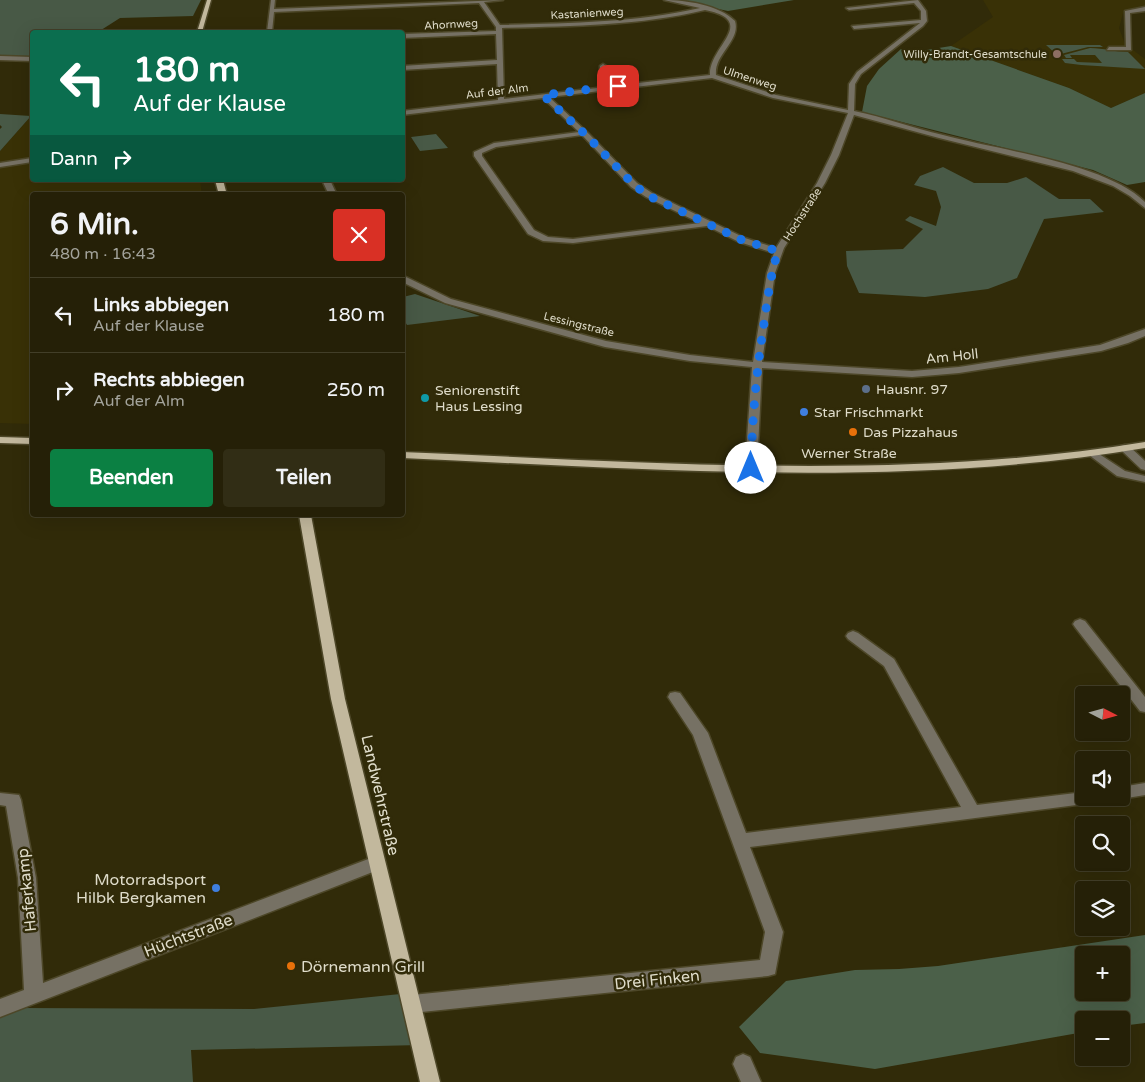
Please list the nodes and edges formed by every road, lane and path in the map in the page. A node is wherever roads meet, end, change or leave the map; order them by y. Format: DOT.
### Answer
graph roads {
  1 [pos="210,0"];
  2 [pos="274,0"];
  3 [pos="492,0"];
  4 [pos="501,0"];
  5 [pos="666,0"];
  6 [pos="915,1"];
  7 [pos="480,2"];
  8 [pos="705,8"];
  9 [pos="848,8"];
  10 [pos="1145,9"];
  11 [pos="271,11"];
  12 [pos="924,21"];
  13 [pos="854,27"];
  14 [pos="500,29"];
  15 [pos="200,30"];
  16 [pos="269,30"];
  17 [pos="405,36"];
  18 [pos="1109,49"];
  19 [pos="0,58"];
  20 [pos="30,58"];
  21 [pos="501,62"];
  22 [pos="603,66"];
  23 [pos="405,68"];
  24 [pos="713,76"];
  25 [pos="618,86"];
  26 [pos="543,95"];
  27 [pos="501,100"];
  28 [pos="405,112"];
  29 [pos="851,113"];
  30 [pos="585,134"];
  31 [pos="30,160"];
  32 [pos="0,165"];
  33 [pos="1145,206"];
  34 [pos="707,224"];
  35 [pos="778,251"];
  36 [pos="405,279"];
  37 [pos="1145,332"];
  38 [pos="757,365"];
  39 [pos="0,440"];
  40 [pos="30,442"];
  41 [pos="1145,445"];
  42 [pos="1125,448"];
  43 [pos="1093,453"];
  44 [pos="405,455"];
  45 [pos="1145,467"];
  46 [pos="751,468"];
  47 [pos="1145,479"];
  48 [pos="305,517"];
  49 [pos="1080,624"];
  50 [pos="852,636"];
  51 [pos="675,697"];
  52 [pos="1145,707"];
  53 [pos="1145,789"];
  54 [pos="1130,792"];
  55 [pos="0,799"];
  56 [pos="1075,799"];
  57 [pos="972,811"];
  58 [pos="740,841"];
  59 [pos="377,863"];
  60 [pos="34,994"];
  61 [pos="412,1004"];
  62 [pos="0,1008"];
  63 [pos="430,1082"];
  1 -- 15 [label="main road"];
  2 -- 11 [label="street"];
  3 -- 4 [label="street"];
  3 -- 7 [label="street"];
  5 -- 8 [label="street, Ulmenweg"];
  6 -- 9 [label="street"];
  6 -- 12 [label="street"];
  7 -- 11 [label="street"];
  7 -- 14 [label="street"];
  8 -- 14 [label="street, Kastanienweg"];
  8 -- 24 [label="street, Ulmenweg"];
  10 -- 18 [label="street"];
  11 -- 16 [label="street"];
  12 -- 13 [label="street"];
  12 -- 29 [label="street, Hochstraße"];
  14 -- 17 [label="street, Ahornweg"];
  14 -- 21 [label="street"];
  19 -- 20 [label="street"];
  21 -- 23 [label="street"];
  21 -- 27 [label="street"];
  22 -- 25 [label="street"];
  24 -- 25 [label="street, Auf der Alm"];
  24 -- 29 [label="street, Ulmenweg"];
  25 -- 26 [label="street, Auf der Alm"];
  26 -- 27 [label="street, Auf der Alm"];
  26 -- 30 [label="street"];
  27 -- 28 [label="street, Auf der Alm"];
  29 -- 33 [label="street"];
  29 -- 35 [label="street, Hochstraße"];
  30 -- 34 [label="street"];
  30 -- 34 [label="street"];
  31 -- 32 [label="street"];
  34 -- 35 [label="street"];
  35 -- 38 [label="street, Hochstraße"];
  36 -- 38 [label="street, Lessingstraße"];
  37 -- 38 [label="street, Am Holl"];
  38 -- 46 [label="street, Hochstraße"];
  39 -- 40 [label="main road"];
  41 -- 42 [label="main road, Werner Straße"];
  42 -- 43 [label="main road, Werner Straße"];
  42 -- 45 [label="street"];
  43 -- 46 [label="main road, Werner Straße"];
  43 -- 47 [label="street"];
  44 -- 46 [label="main road, Werner Straße"];
  48 -- 59 [label="main road, Landwehrstraße"];
  49 -- 52 [label="street"];
  50 -- 57 [label="street"];
  51 -- 58 [label="street, Drei Finken"];
  53 -- 54 [label="street"];
  55 -- 60 [label="street, Haferkamp"];
  56 -- 57 [label="street"];
  57 -- 58 [label="street"];
  58 -- 61 [label="street, Drei Finken"];
  59 -- 60 [label="street, Hüchtstraße"];
  59 -- 61 [label="main road, Landwehrstraße"];
  60 -- 62 [label="street, Hüchtstraße"];
  61 -- 63 [label="main road, Landwehrstraße"];
}
